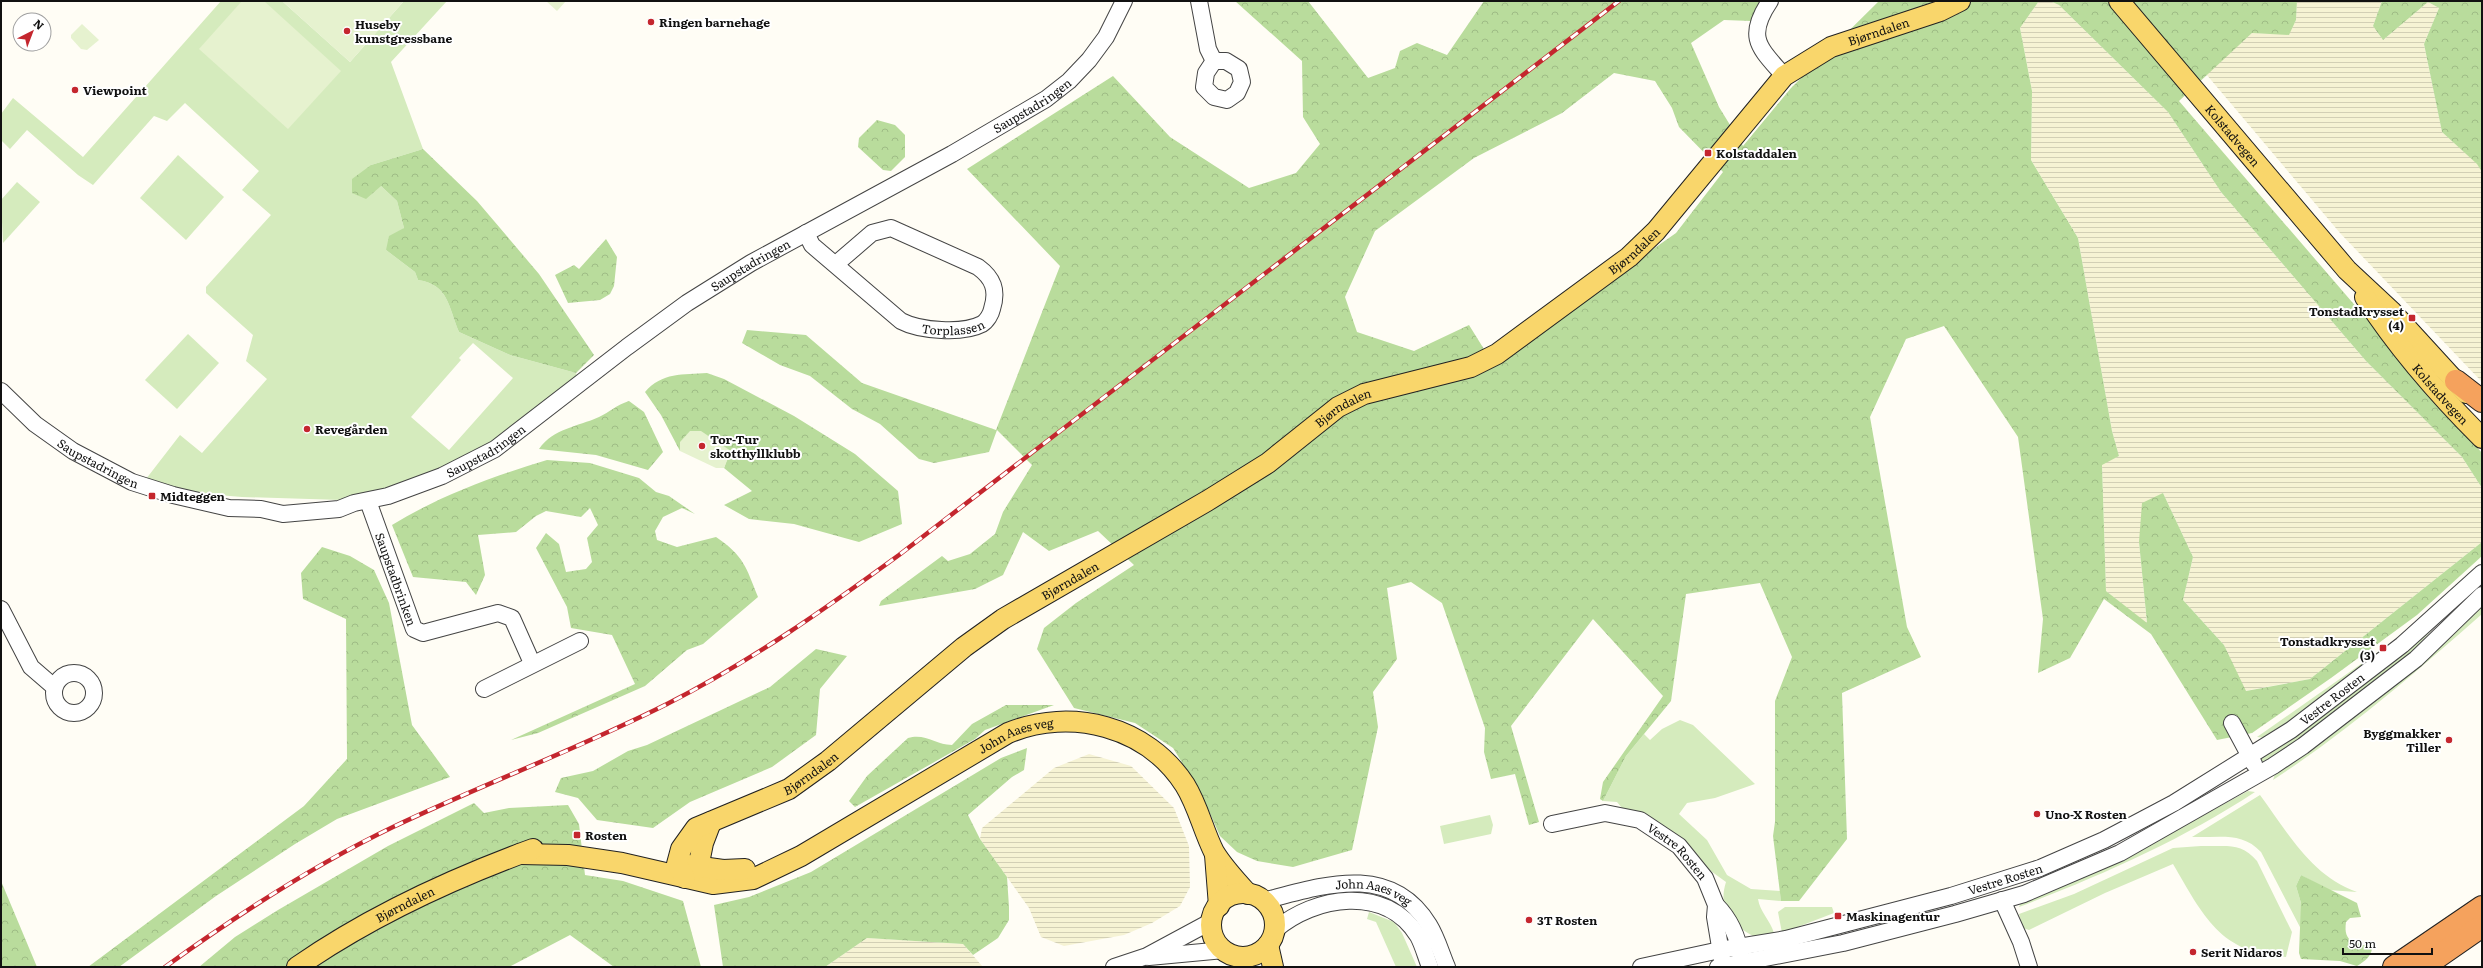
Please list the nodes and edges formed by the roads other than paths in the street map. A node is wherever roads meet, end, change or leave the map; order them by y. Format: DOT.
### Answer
graph roads {
  1 [pos="1124,1"];
  2 [pos="1200,1"];
  3 [pos="1770,1"];
  4 [pos="1960,1"];
  5 [pos="2119,1"];
  6 [pos="1214,61"];
  7 [pos="1784,76"];
  8 [pos="806,233"];
  9 [pos="836,264"];
  10 [pos="2347,270"];
  11 [pos="2456,381"];
  12 [pos="1,391"];
  13 [pos="2482,401"];
  14 [pos="2482,411"];
  15 [pos="2482,438"];
  16 [pos="361,502"];
  17 [pos="2482,573"];
  18 [pos="2482,596"];
  19 [pos="1,609"];
  20 [pos="580,641"];
  21 [pos="532,663"];
  22 [pos="53,686"];
  23 [pos="484,689"];
  24 [pos="2232,723"];
  25 [pos="2250,756"];
  26 [pos="2258,773"];
  27 [pos="1552,824"];
  28 [pos="1215,853"];
  29 [pos="687,870"];
  30 [pos="1256,898"];
  31 [pos="2002,900"];
  32 [pos="1716,905"];
  33 [pos="2482,907"];
  34 [pos="1216,913"];
  35 [pos="2482,926"];
  36 [pos="1271,938"];
  37 [pos="1739,947"];
  38 [pos="1720,950"];
  39 [pos="1147,956"];
  40 [pos="1235,958"];
  41 [pos="1742,965"];
  42 [pos="297,967"];
  43 [pos="1114,967"];
  44 [pos="1273,967"];
  45 [pos="1430,967"];
  46 [pos="1447,967"];
  47 [pos="1642,967"];
  48 [pos="1721,967"];
  49 [pos="2029,967"];
  50 [pos="2394,967"];
  51 [pos="2423,967"];
  1 -- 8 [label="street, Saupstadringen"];
  2 -- 6 [label="street"];
  3 -- 7 [label="street"];
  4 -- 7 [label="main road, Bjørndalen"];
  5 -- 10 [label="main road, Kolstadvegen"];
  7 -- 29 [label="main road, Bjørndalen"];
  8 -- 9 [label="street, Torplassen"];
  8 -- 16 [label="street, Saupstadringen"];
  9 -- 9 [label="street, Torplassen"];
  10 -- 11 [label="main road, Kolstadvegen"];
  10 -- 15 [label="main road, Kolstadvegen"];
  11 -- 13 [label="highway"];
  11 -- 14 [label="main road, Kolstadvegen"];
  12 -- 16 [label="street, Saupstadringen"];
  16 -- 21 [label="street, Saupstadbrinken"];
  17 -- 25 [label="street, Vestre Rosten"];
  18 -- 26 [label="street, Vestre Rosten"];
  19 -- 22 [label="street"];
  20 -- 21 [label="street"];
  21 -- 23 [label="street"];
  24 -- 25 [label="street"];
  25 -- 26 [label="street"];
  25 -- 37 [label="street, Vestre Rosten"];
  26 -- 31 [label="street, Vestre Rosten"];
  27 -- 32 [label="street, Vestre Rosten"];
  28 -- 29 [label="main road, John Aaes veg"];
  28 -- 30 [label="main road, John Aaes veg"];
  28 -- 34 [label="main road, John Aaes veg"];
  29 -- 42 [label="main road, Bjørndalen"];
  30 -- 34 [label="main road"];
  30 -- 36 [label="main road"];
  30 -- 46 [label="street, John Aaes veg"];
  31 -- 41 [label="street, Vestre Rosten"];
  31 -- 49 [label="street, Vestre Rosten"];
  32 -- 37 [label="street, Vestre Rosten"];
  32 -- 38 [label="street, Vestre Rosten"];
  33 -- 50 [label="highway"];
  34 -- 39 [label="street"];
  34 -- 40 [label="main road"];
  35 -- 51 [label="highway"];
  36 -- 40 [label="main road"];
  36 -- 44 [label="main road"];
  36 -- 45 [label="street, John Aaes veg"];
  37 -- 38 [label="street, Vestre Rosten"];
  37 -- 41 [label="street, Vestre Rosten"];
  38 -- 47 [label="street, Vestre Rosten"];
  38 -- 48 [label="street, Vestre Rosten"];
  39 -- 40 [label="street"];
  39 -- 43 [label="street"];
  41 -- 48 [label="street, Vestre Rosten"];
}
